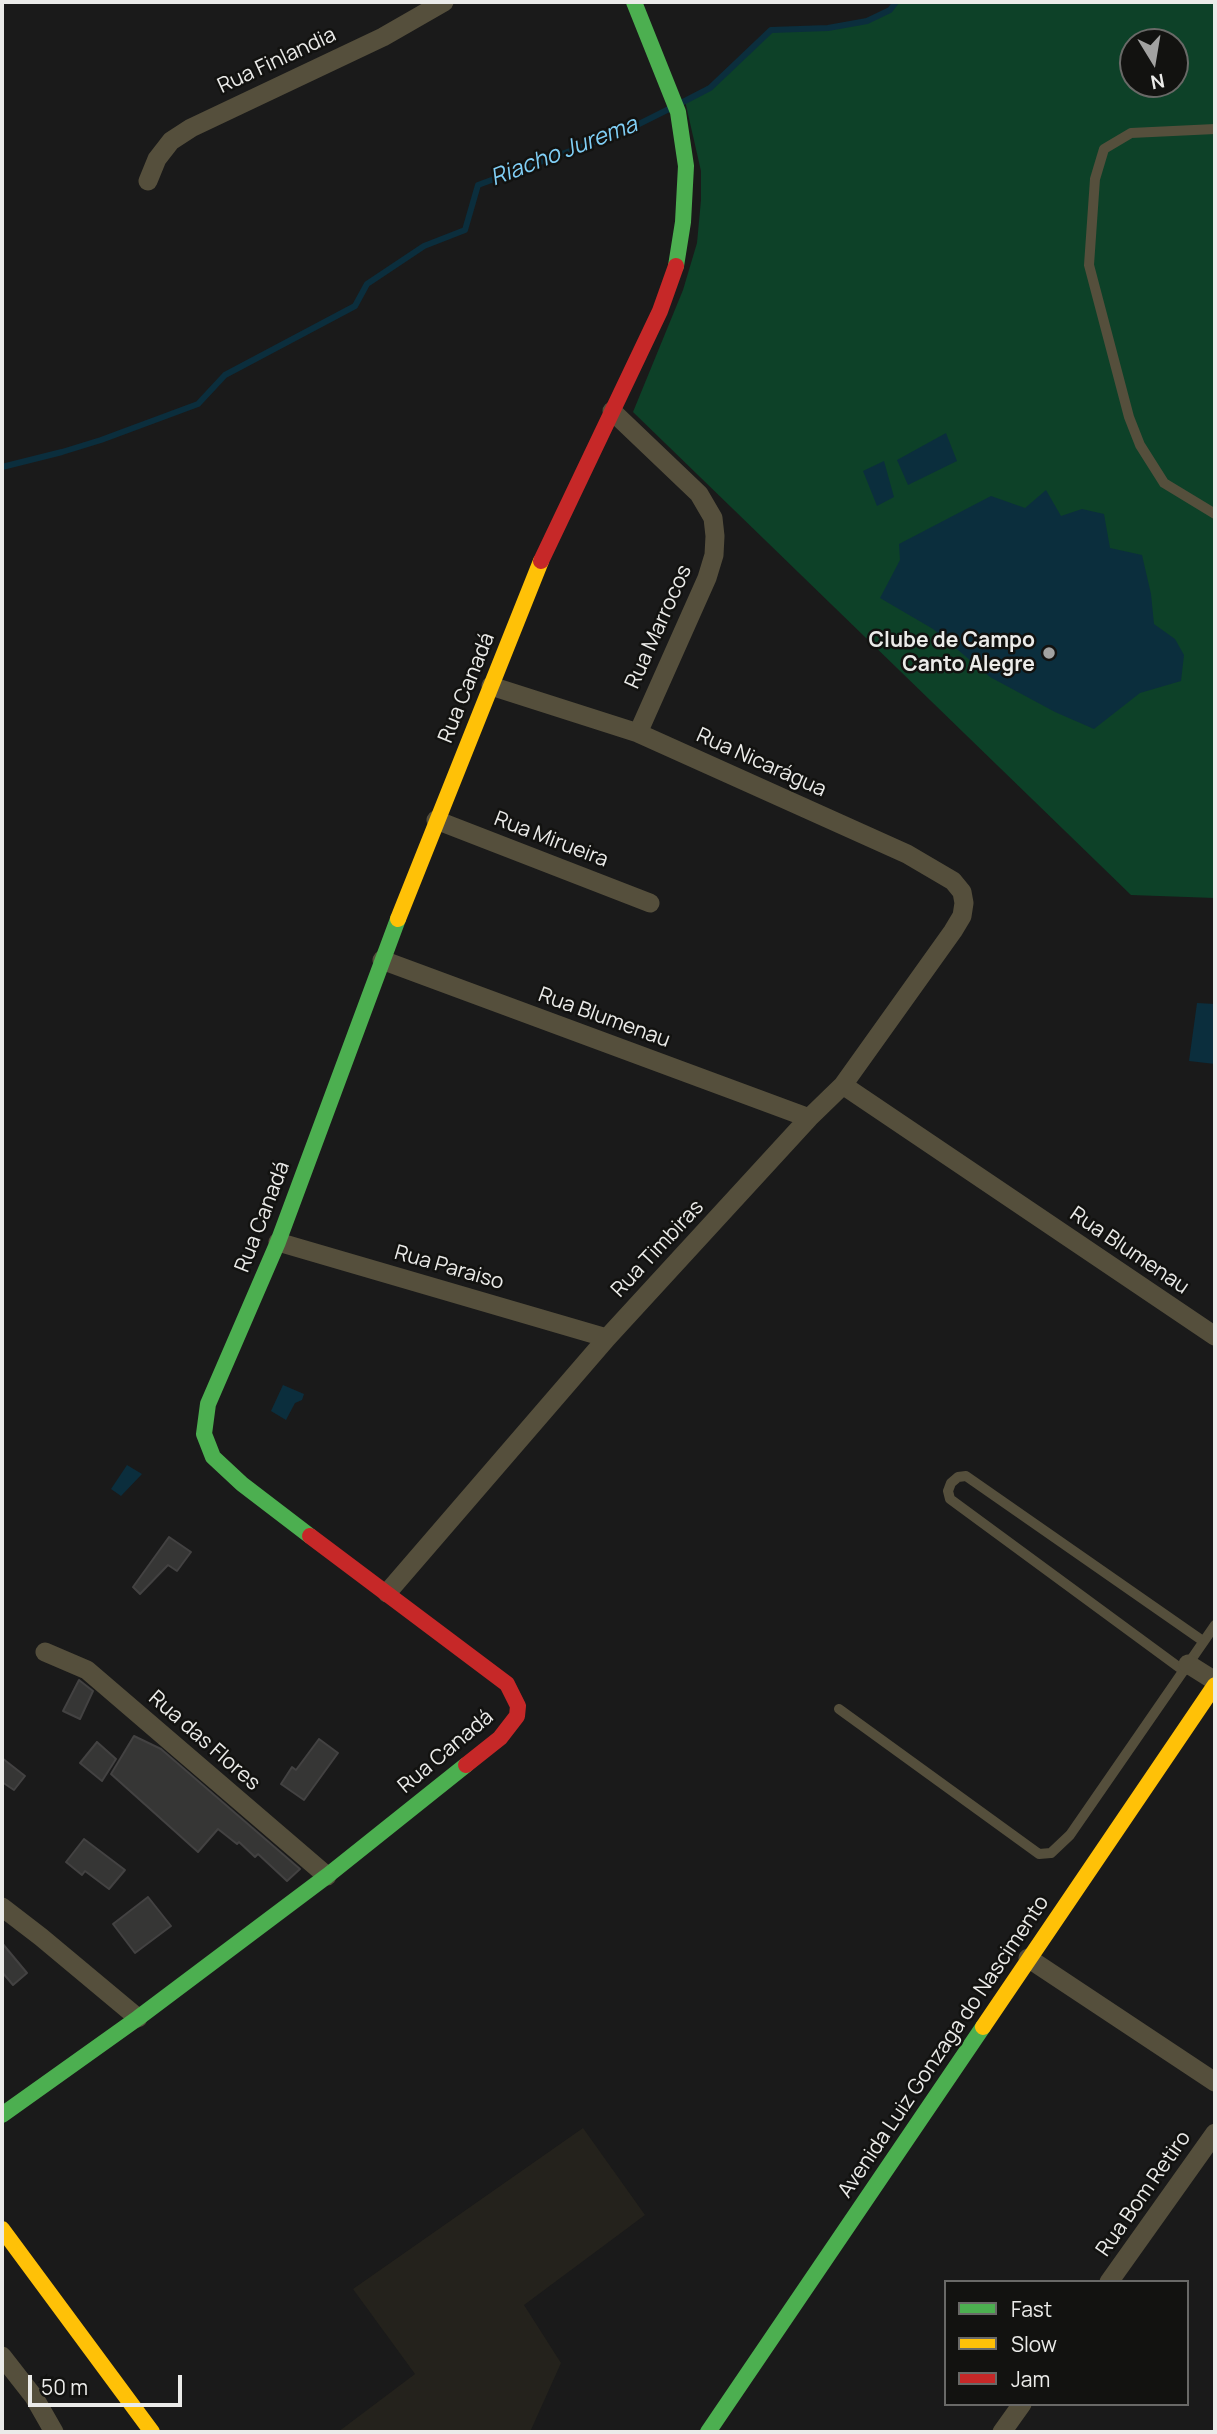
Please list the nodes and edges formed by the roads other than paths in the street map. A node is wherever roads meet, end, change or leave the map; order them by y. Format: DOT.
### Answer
graph roads {
  1 [pos="444,2"];
  2 [pos="634,2"];
  3 [pos="1215,129"];
  4 [pos="148,181"];
  5 [pos="612,411"];
  6 [pos="1215,514"];
  7 [pos="491,686"];
  8 [pos="638,733"];
  9 [pos="436,820"];
  10 [pos="650,903"];
  11 [pos="954,931"];
  12 [pos="382,960"];
  13 [pos="844,1085"];
  14 [pos="809,1118"];
  15 [pos="278,1242"];
  16 [pos="1215,1336"];
  17 [pos="607,1338"];
  18 [pos="387,1593"];
  19 [pos="1215,1625"];
  20 [pos="1203,1642"];
  21 [pos="45,1652"];
  22 [pos="1186,1667"];
  23 [pos="1215,1683"];
  24 [pos="839,1709"];
  25 [pos="327,1876"];
  26 [pos="2,1907"];
  27 [pos="1028,1958"];
  28 [pos="138,2018"];
  29 [pos="1215,2082"];
  30 [pos="2,2115"];
  31 [pos="1215,2133"];
  32 [pos="2,2229"];
  33 [pos="1110,2280"];
  34 [pos="2,2356"];
  35 [pos="1021,2406"];
  36 [pos="54,2432"];
  37 [pos="152,2432"];
  38 [pos="708,2432"];
  39 [pos="1002,2432"];
  1 -- 4 [label="street, Rua Finlandia"];
  2 -- 5 [label="street, Rua Canadá"];
  3 -- 6 [label="lane"];
  5 -- 7 [label="street, Rua Canadá"];
  5 -- 8 [label="street, Rua Marrocos"];
  7 -- 8 [label="street, Rua Nicarágua"];
  7 -- 9 [label="street, Rua Canadá"];
  8 -- 11 [label="street, Rua Nicarágua"];
  9 -- 10 [label="street, Rua Mirueira"];
  9 -- 12 [label="street, Rua Canadá"];
  11 -- 13 [label="street, Rua Timbiras"];
  12 -- 14 [label="street, Rua Blumenau"];
  12 -- 15 [label="street, Rua Canadá"];
  13 -- 14 [label="street, Rua Timbiras"];
  13 -- 16 [label="street, Rua Blumenau"];
  14 -- 17 [label="street, Rua Timbiras"];
  15 -- 17 [label="street, Rua Paraiso"];
  15 -- 18 [label="street, Rua Canadá"];
  17 -- 18 [label="street, Rua Timbiras"];
  18 -- 25 [label="street, Rua Canadá"];
  19 -- 20 [label="lane"];
  20 -- 22 [label="lane"];
  20 -- 22 [label="lane"];
  21 -- 25 [label="street, Rua das Flores"];
  22 -- 23 [label="street"];
  22 -- 24 [label="lane"];
  23 -- 27 [label="street, Avenida Luiz Gonzaga do Nascimento"];
  25 -- 28 [label="street, Rua Canadá"];
  26 -- 28 [label="street"];
  27 -- 29 [label="street"];
  27 -- 38 [label="street, Avenida Luiz Gonzaga do Nascimento"];
  28 -- 30 [label="street, Rua Canadá"];
  31 -- 33 [label="street, Rua Bom Retiro"];
  32 -- 37 [label="street"];
  34 -- 36 [label="street"];
  35 -- 39 [label="street"];
}
